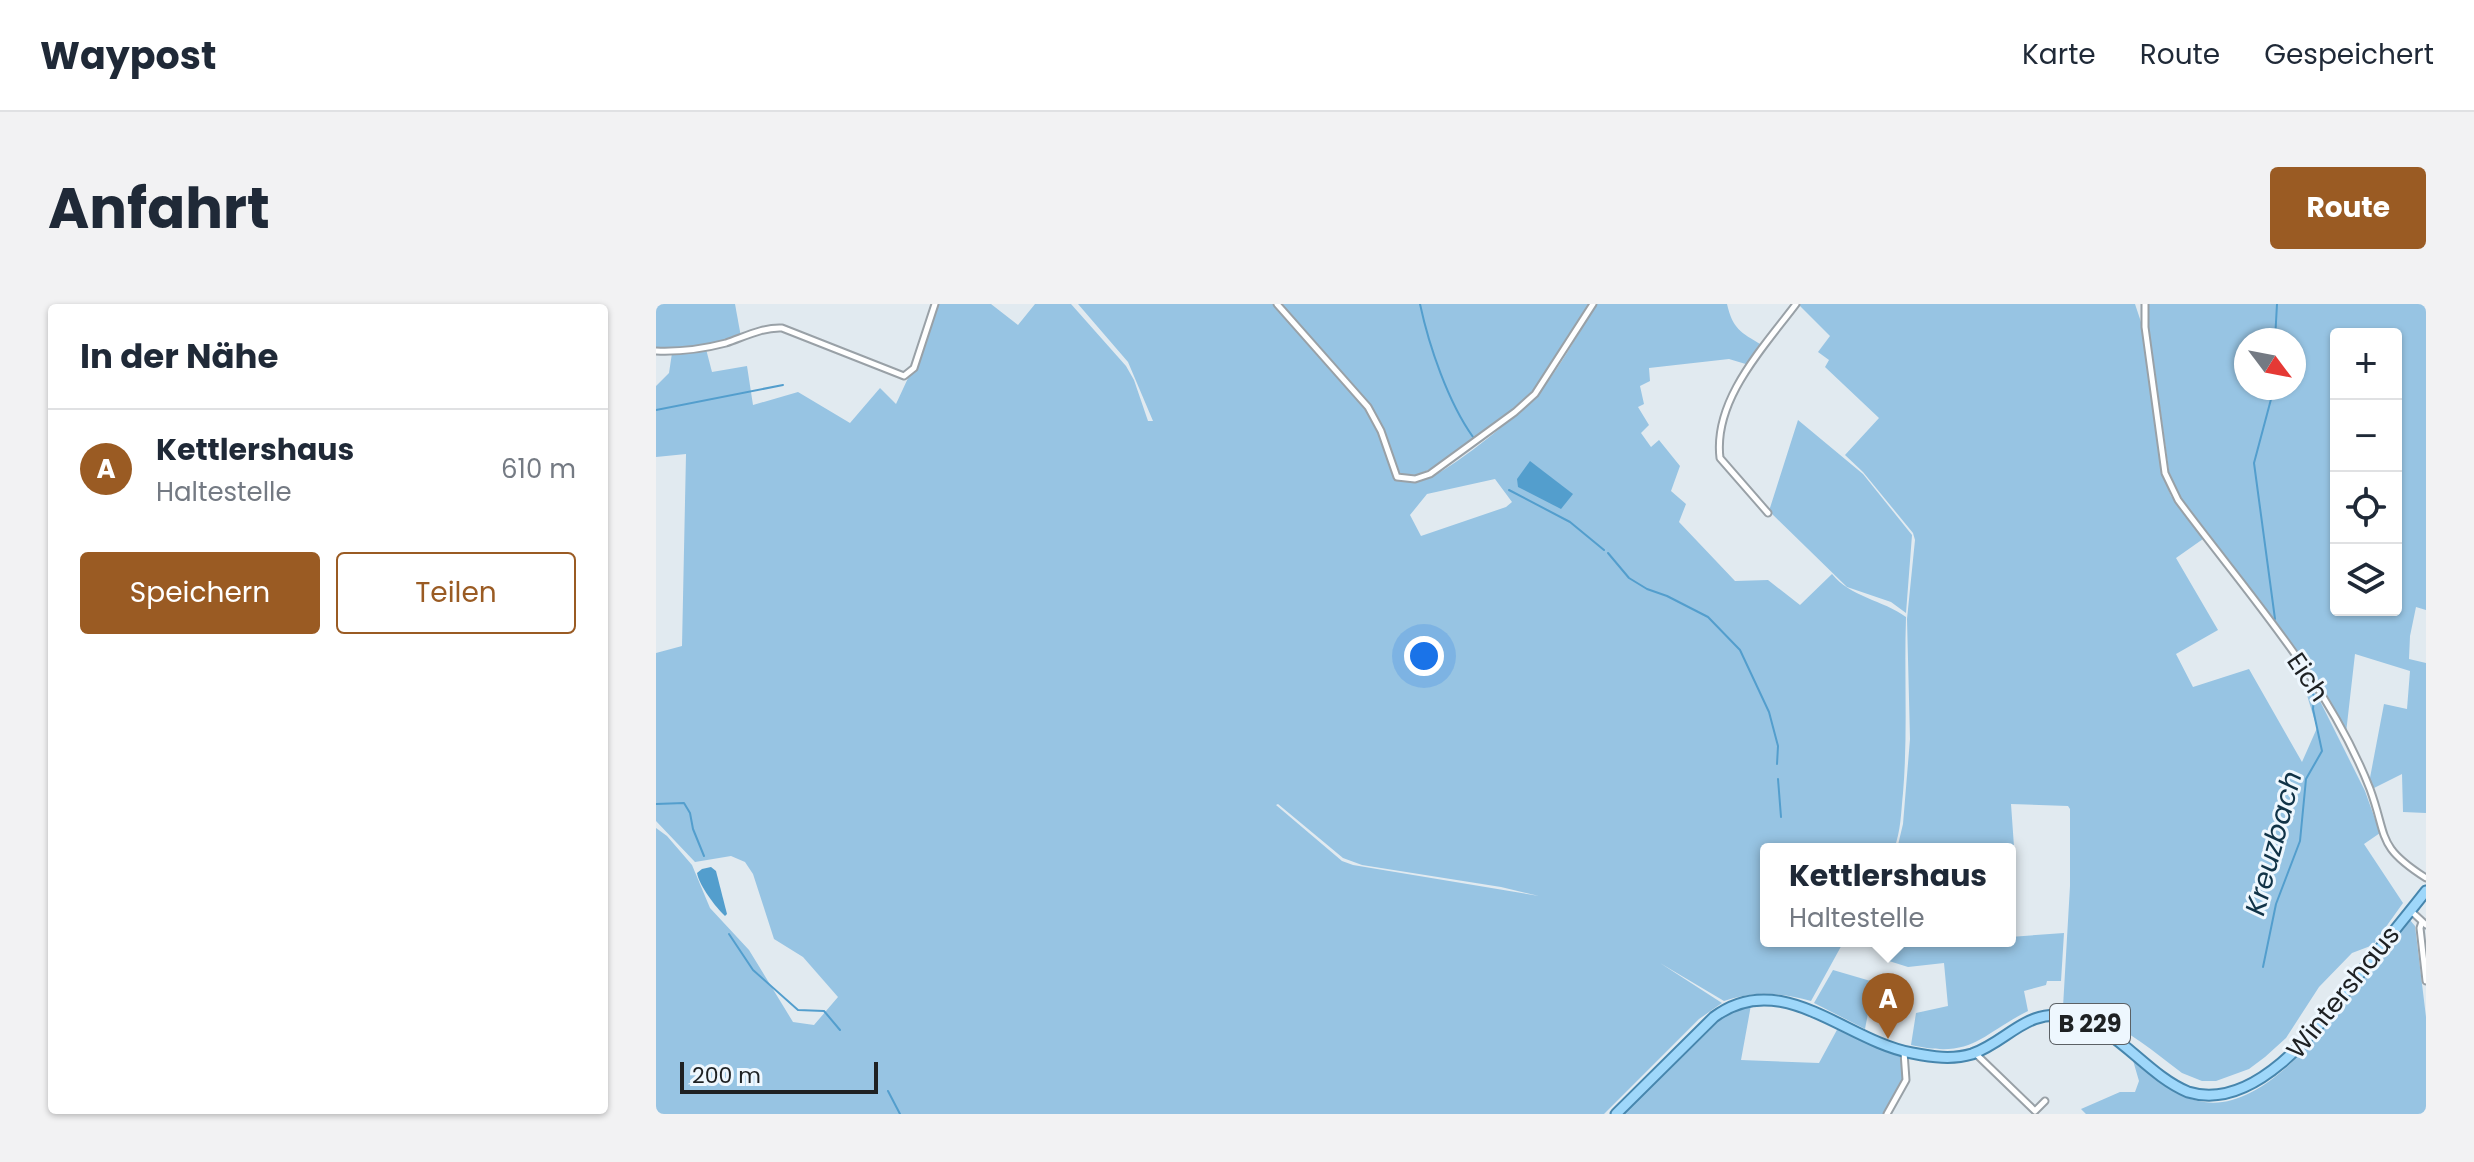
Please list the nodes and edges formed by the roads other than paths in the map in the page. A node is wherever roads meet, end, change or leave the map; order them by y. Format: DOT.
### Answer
graph roads {
  1 [pos="935,304"];
  2 [pos="1277,304"];
  3 [pos="1593,304"];
  4 [pos="1796,304"];
  5 [pos="2145,304"];
  6 [pos="656,351"];
  7 [pos="1768,513"];
  8 [pos="2426,878"];
  9 [pos="2426,891"];
  10 [pos="2410,910"];
  11 [pos="2424,923"];
  12 [pos="2426,981"];
  13 [pos="1904,1052"];
  14 [pos="1975,1053"];
  15 [pos="2045,1101"];
  16 [pos="1616,1114"];
  17 [pos="1887,1114"];
  1 -- 6 [label="street"];
  2 -- 3 [label="street"];
  4 -- 7 [label="street"];
  5 -- 8 [label="street, Eich"];
  9 -- 10 [label="main road, B 229"];
  10 -- 11 [label="street"];
  10 -- 14 [label="main road, Wintershaus / B 229"];
  11 -- 12 [label="street"];
  13 -- 14 [label="main road, Wintershaus / B 229"];
  13 -- 16 [label="main road, Wintershaus / B 229"];
  13 -- 17 [label="street"];
  14 -- 15 [label="street"];
}
